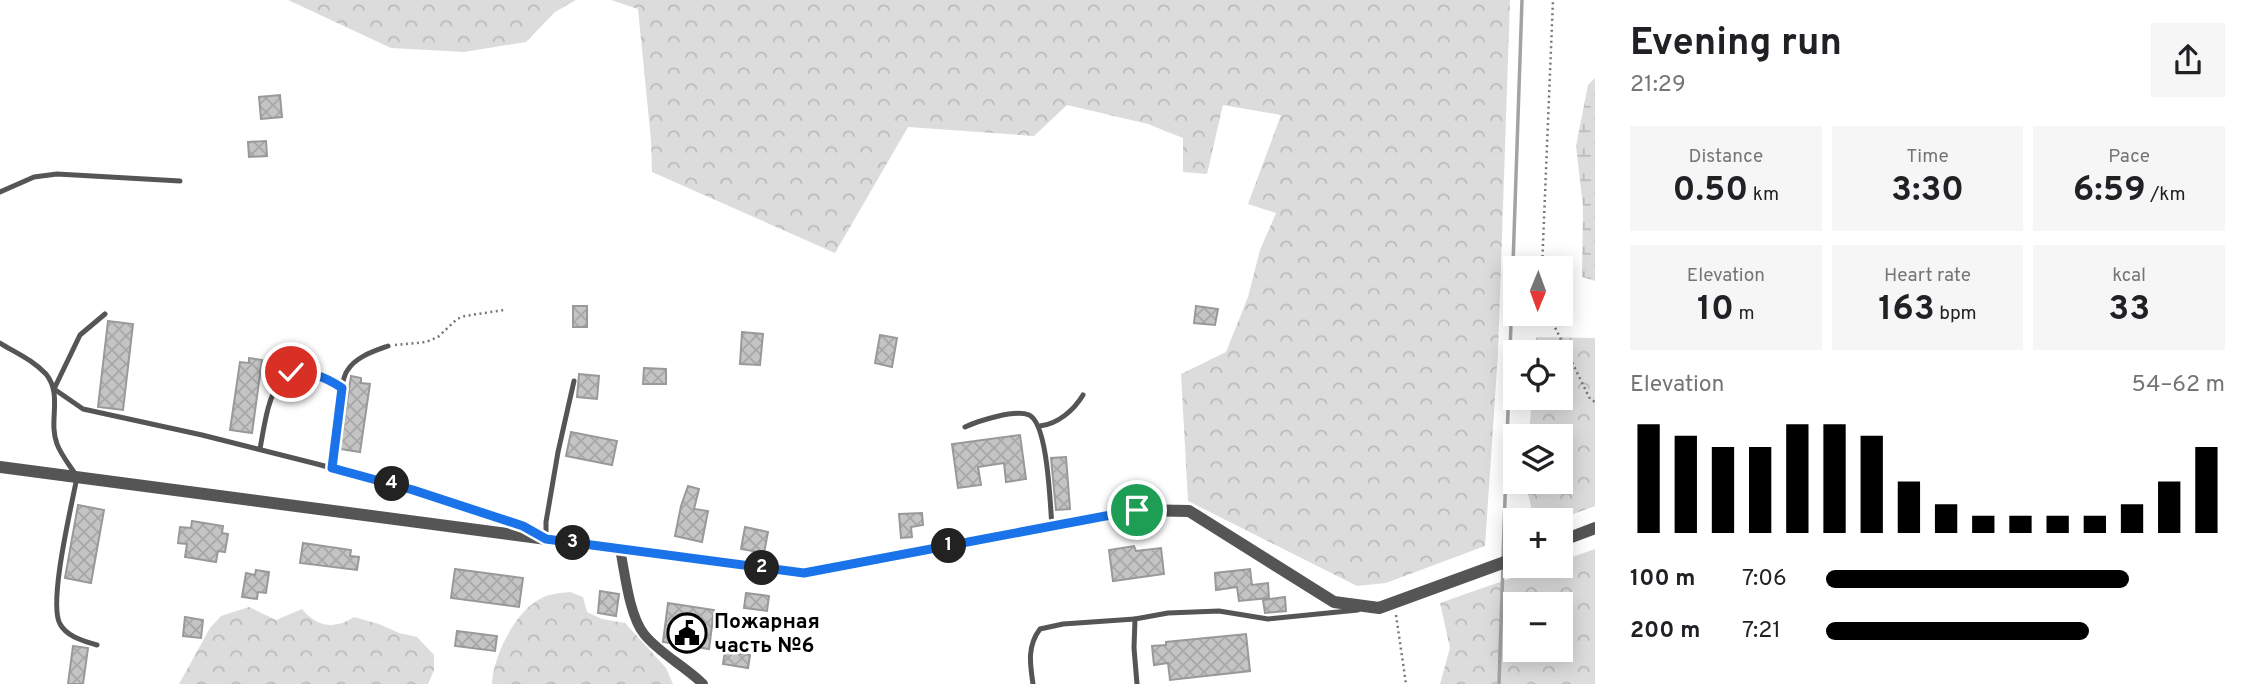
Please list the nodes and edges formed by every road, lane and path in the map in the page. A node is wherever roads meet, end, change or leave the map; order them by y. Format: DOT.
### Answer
graph roads {
  1 [pos="1553,0"];
  2 [pos="180,181"];
  3 [pos="0,192"];
  4 [pos="1542,256"];
  5 [pos="504,310"];
  6 [pos="105,314"];
  7 [pos="1554,326"];
  8 [pos="0,343"];
  9 [pos="388,346"];
  10 [pos="574,381"];
  11 [pos="342,388"];
  12 [pos="54,389"];
  13 [pos="1083,395"];
  14 [pos="1595,402"];
  15 [pos="1040,426"];
  16 [pos="965,427"];
  17 [pos="260,449"];
  18 [pos="0,467"];
  19 [pos="332,468"];
  20 [pos="77,477"];
  21 [pos="1052,526"];
  22 [pos="1595,528"];
  23 [pos="1573,536"];
  24 [pos="546,539"];
  25 [pos="620,549"];
  26 [pos="1503,563"];
  27 [pos="1394,602"];
  28 [pos="1379,608"];
  29 [pos="1135,618"];
  30 [pos="97,645"];
  31 [pos="703,684"];
  32 [pos="1032,684"];
  33 [pos="1137,684"];
  34 [pos="1406,684"];
  1 -- 4 [label="path"];
  2 -- 3 [label="lane"];
  5 -- 9 [label="path"];
  6 -- 12 [label="lane"];
  7 -- 14 [label="path"];
  8 -- 12 [label="lane"];
  9 -- 11 [label="lane"];
  10 -- 24 [label="lane"];
  11 -- 17 [label="lane"];
  11 -- 19 [label="lane"];
  12 -- 17 [label="lane"];
  12 -- 20 [label="lane"];
  13 -- 15 [label="lane"];
  15 -- 16 [label="lane"];
  15 -- 21 [label="lane"];
  17 -- 19 [label="lane"];
  18 -- 20 [label="street"];
  19 -- 24 [label="lane"];
  20 -- 24 [label="street"];
  20 -- 30 [label="lane"];
  21 -- 25 [label="street"];
  21 -- 28 [label="street"];
  22 -- 23 [label="street"];
  24 -- 25 [label="street"];
  25 -- 31 [label="street"];
  26 -- 27 [label="street"];
  27 -- 28 [label="street"];
  27 -- 34 [label="path"];
  28 -- 29 [label="lane"];
  29 -- 32 [label="lane"];
  29 -- 33 [label="lane"];
}
